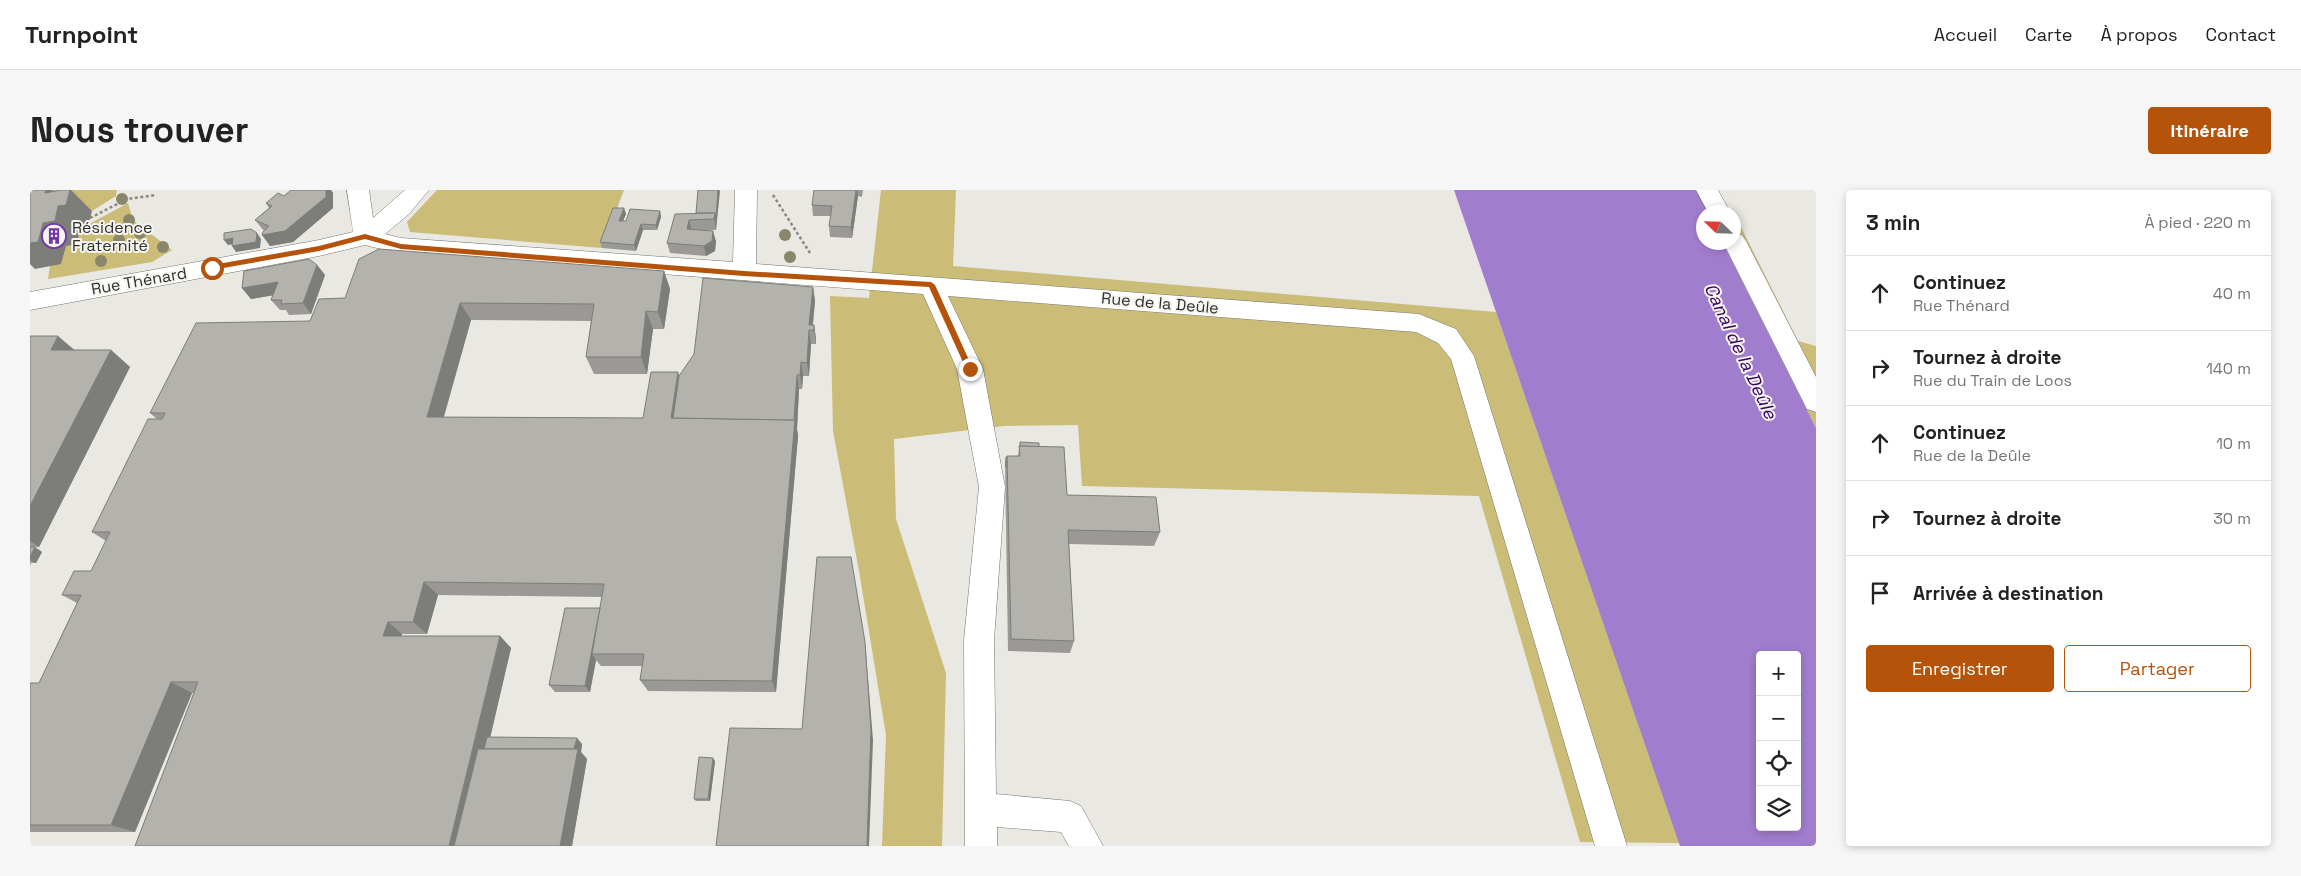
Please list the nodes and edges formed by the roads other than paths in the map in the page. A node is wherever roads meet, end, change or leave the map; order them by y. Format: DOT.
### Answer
graph roads {
  1 [pos="358,190"];
  2 [pos="418,190"];
  3 [pos="746,190"];
  4 [pos="1707,190"];
  5 [pos="1715,205"];
  6 [pos="365,237"];
  7 [pos="1738,250"];
  8 [pos="744,274"];
  9 [pos="931,285"];
  10 [pos="30,301"];
  11 [pos="1816,402"];
  12 [pos="981,809"];
  13 [pos="981,846"];
  14 [pos="1087,846"];
  15 [pos="1611,846"];
  1 -- 6 [label="street"];
  2 -- 6 [label="street"];
  3 -- 8 [label="street"];
  4 -- 5 [label="street"];
  6 -- 8 [label="street, Rue de la Deûle"];
  6 -- 10 [label="street, Rue Thénard"];
  7 -- 11 [label="street"];
  8 -- 9 [label="street, Rue de la Deûle"];
  9 -- 12 [label="street"];
  9 -- 15 [label="street, Rue de la Deûle"];
  12 -- 13 [label="street"];
  12 -- 14 [label="street"];
}
